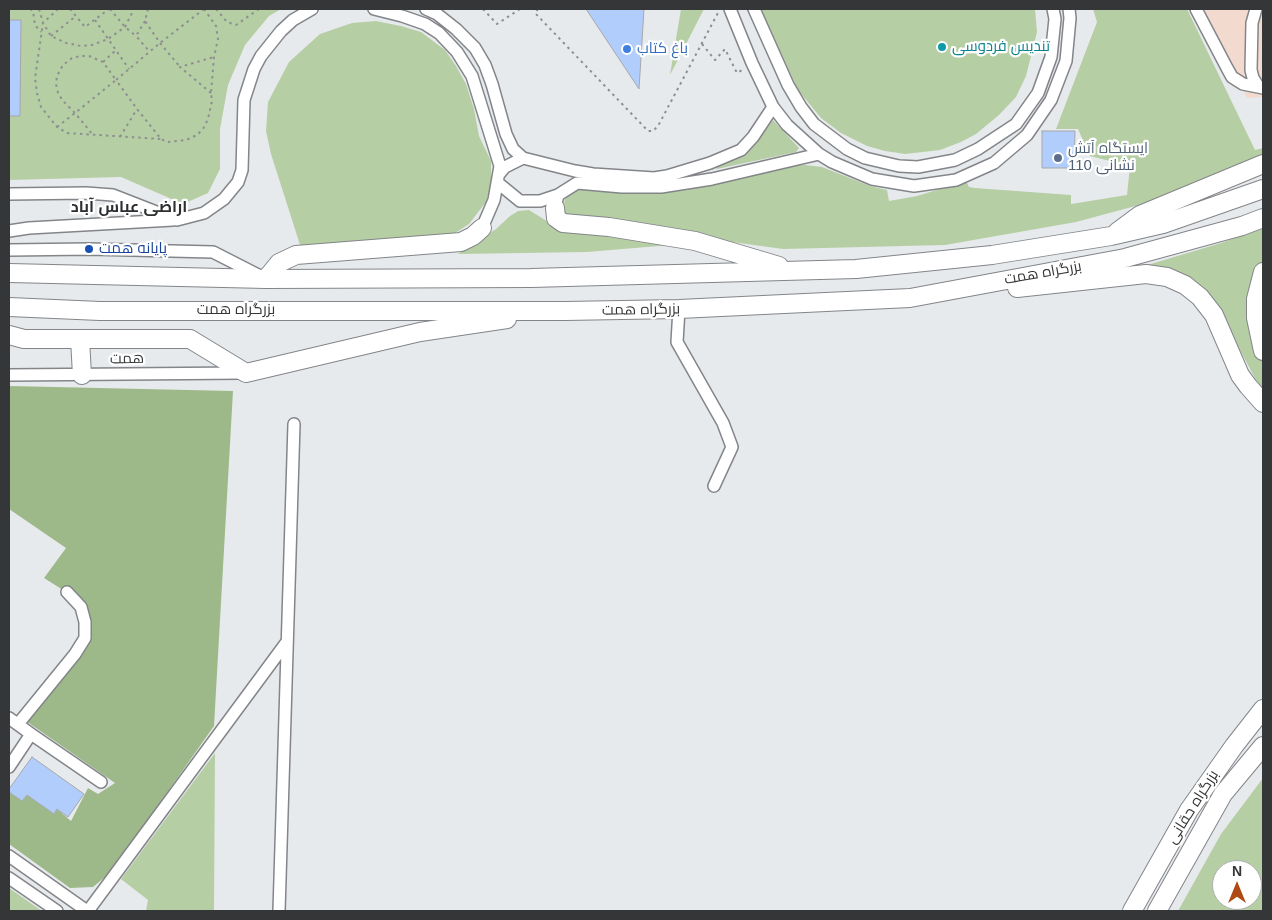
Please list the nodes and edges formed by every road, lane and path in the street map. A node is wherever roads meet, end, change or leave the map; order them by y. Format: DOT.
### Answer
graph roads {
  1 [pos="30,9"];
  2 [pos="39,9"];
  3 [pos="58,9"];
  4 [pos="70,9"];
  5 [pos="109,9"];
  6 [pos="134,9"];
  7 [pos="148,9"];
  8 [pos="204,9"];
  9 [pos="216,9"];
  10 [pos="258,9"];
  11 [pos="312,9"];
  12 [pos="374,9"];
  13 [pos="426,9"];
  14 [pos="484,9"];
  15 [pos="520,9"];
  16 [pos="538,9"];
  17 [pos="720,9"];
  18 [pos="730,9"];
  19 [pos="754,9"];
  20 [pos="1054,9"];
  21 [pos="1069,9"];
  22 [pos="1196,9"];
  23 [pos="1256,9"];
  24 [pos="76,16"];
  25 [pos="95,20"];
  26 [pos="145,21"];
  27 [pos="43,23"];
  28 [pos="125,27"];
  29 [pos="42,33"];
  30 [pos="51,36"];
  31 [pos="136,36"];
  32 [pos="108,39"];
  33 [pos="160,43"];
  34 [pos="702,44"];
  35 [pos="116,50"];
  36 [pos="150,52"];
  37 [pos="214,57"];
  38 [pos="103,62"];
  39 [pos="752,63"];
  40 [pos="180,67"];
  41 [pos="129,69"];
  42 [pos="116,80"];
  43 [pos="1260,87"];
  44 [pos="211,93"];
  45 [pos="773,107"];
  46 [pos="136,109"];
  47 [pos="74,113"];
  48 [pos="57,127"];
  49 [pos="93,135"];
  50 [pos="120,137"];
  51 [pos="161,139"];
  52 [pos="819,154"];
  53 [pos="522,158"];
  54 [pos="1263,164"];
  55 [pos="575,171"];
  56 [pos="499,178"];
  57 [pos="577,183"];
  58 [pos="1263,189"];
  59 [pos="9,194"];
  60 [pos="556,202"];
  61 [pos="1263,218"];
  62 [pos="177,220"];
  63 [pos="482,228"];
  64 [pos="9,231"];
  65 [pos="1111,236"];
  66 [pos="9,250"];
  67 [pos="797,271"];
  68 [pos="1263,272"];
  69 [pos="9,273"];
  70 [pos="266,279"];
  71 [pos="910,298"];
  72 [pos="9,307"];
  73 [pos="678,310"];
  74 [pos="565,311"];
  75 [pos="9,335"];
  76 [pos="80,339"];
  77 [pos="1263,351"];
  78 [pos="246,373"];
  79 [pos="82,375"];
  80 [pos="9,376"];
  81 [pos="1263,403"];
  82 [pos="294,424"];
  83 [pos="714,486"];
  84 [pos="67,592"];
  85 [pos="286,644"];
  86 [pos="1263,709"];
  87 [pos="13,721"];
  88 [pos="31,734"];
  89 [pos="1263,746"];
  90 [pos="9,768"];
  91 [pos="101,782"];
  92 [pos="9,856"];
  93 [pos="9,878"];
  94 [pos="57,911"];
  95 [pos="88,911"];
  96 [pos="279,911"];
  97 [pos="1132,911"];
  98 [pos="1157,911"];
  1 -- 29 [label="path"];
  2 -- 27 [label="path"];
  3 -- 27 [label="path"];
  4 -- 24 [label="path"];
  5 -- 25 [label="path"];
  5 -- 28 [label="path"];
  6 -- 28 [label="path"];
  7 -- 26 [label="path"];
  8 -- 33 [label="path"];
  8 -- 37 [label="path"];
  9 -- 10 [label="path"];
  11 -- 62 [label="street"];
  12 -- 56 [label="street"];
  13 -- 53 [label="street"];
  14 -- 15 [label="path"];
  16 -- 34 [label="path"];
  17 -- 34 [label="path"];
  18 -- 39 [label="street"];
  19 -- 20 [label="street"];
  21 -- 52 [label="street"];
  22 -- 43 [label="street"];
  23 -- 43 [label="street"];
  24 -- 25 [label="path"];
  24 -- 30 [label="path"];
  25 -- 32 [label="path"];
  26 -- 31 [label="path"];
  26 -- 33 [label="path"];
  27 -- 29 [label="path"];
  27 -- 30 [label="path"];
  28 -- 31 [label="path"];
  28 -- 32 [label="path"];
  29 -- 48 [label="path"];
  30 -- 32 [label="path"];
  31 -- 36 [label="path"];
  32 -- 35 [label="path"];
  33 -- 36 [label="path"];
  33 -- 40 [label="path"];
  34 -- 39 [label="path"];
  35 -- 38 [label="path"];
  35 -- 41 [label="path"];
  36 -- 41 [label="path"];
  37 -- 40 [label="path"];
  37 -- 44 [label="path"];
  38 -- 42 [label="path"];
  38 -- 47 [label="path"];
  39 -- 45 [label="street"];
  40 -- 44 [label="path"];
  41 -- 42 [label="path"];
  42 -- 46 [label="path"];
  42 -- 47 [label="path"];
  44 -- 51 [label="path"];
  45 -- 52 [label="street"];
  45 -- 55 [label="street"];
  46 -- 50 [label="path"];
  46 -- 51 [label="path"];
  47 -- 48 [label="path"];
  47 -- 49 [label="path"];
  48 -- 49 [label="path"];
  49 -- 50 [label="path"];
  50 -- 51 [label="path"];
  52 -- 57 [label="street"];
  53 -- 55 [label="street"];
  53 -- 56 [label="street"];
  54 -- 65 [label="highway"];
  55 -- 57 [label="street"];
  56 -- 60 [label="street"];
  56 -- 63 [label="street"];
  57 -- 60 [label="street"];
  58 -- 65 [label="highway, بزرگراه همت"];
  59 -- 62 [label="street"];
  60 -- 67 [label="highway"];
  61 -- 71 [label="highway, بزرگراه همت"];
  62 -- 64 [label="street"];
  63 -- 70 [label="highway"];
  65 -- 67 [label="highway, بزرگراه همت"];
  66 -- 70 [label="street"];
  67 -- 70 [label="highway, بزرگراه همت"];
  68 -- 77 [label="highway"];
  69 -- 70 [label="highway, بزرگراه همت"];
  71 -- 73 [label="highway, بزرگراه همت"];
  71 -- 81 [label="highway"];
  72 -- 74 [label="highway, بزرگراه همت"];
  73 -- 74 [label="highway, بزرگراه همت"];
  73 -- 83 [label="street"];
  74 -- 78 [label="highway"];
  75 -- 76 [label="highway"];
  76 -- 78 [label="highway"];
  76 -- 79 [label="highway"];
  78 -- 79 [label="street, همت"];
  79 -- 80 [label="street, همت"];
  82 -- 85 [label="street"];
  84 -- 87 [label="street"];
  85 -- 95 [label="street"];
  85 -- 96 [label="street"];
  86 -- 97 [label="highway, بزرگراه حقانی"];
  87 -- 88 [label="street"];
  88 -- 90 [label="street"];
  88 -- 91 [label="street"];
  89 -- 98 [label="highway, بزرگراه حقانی"];
  92 -- 95 [label="street"];
  93 -- 94 [label="street"];
}
